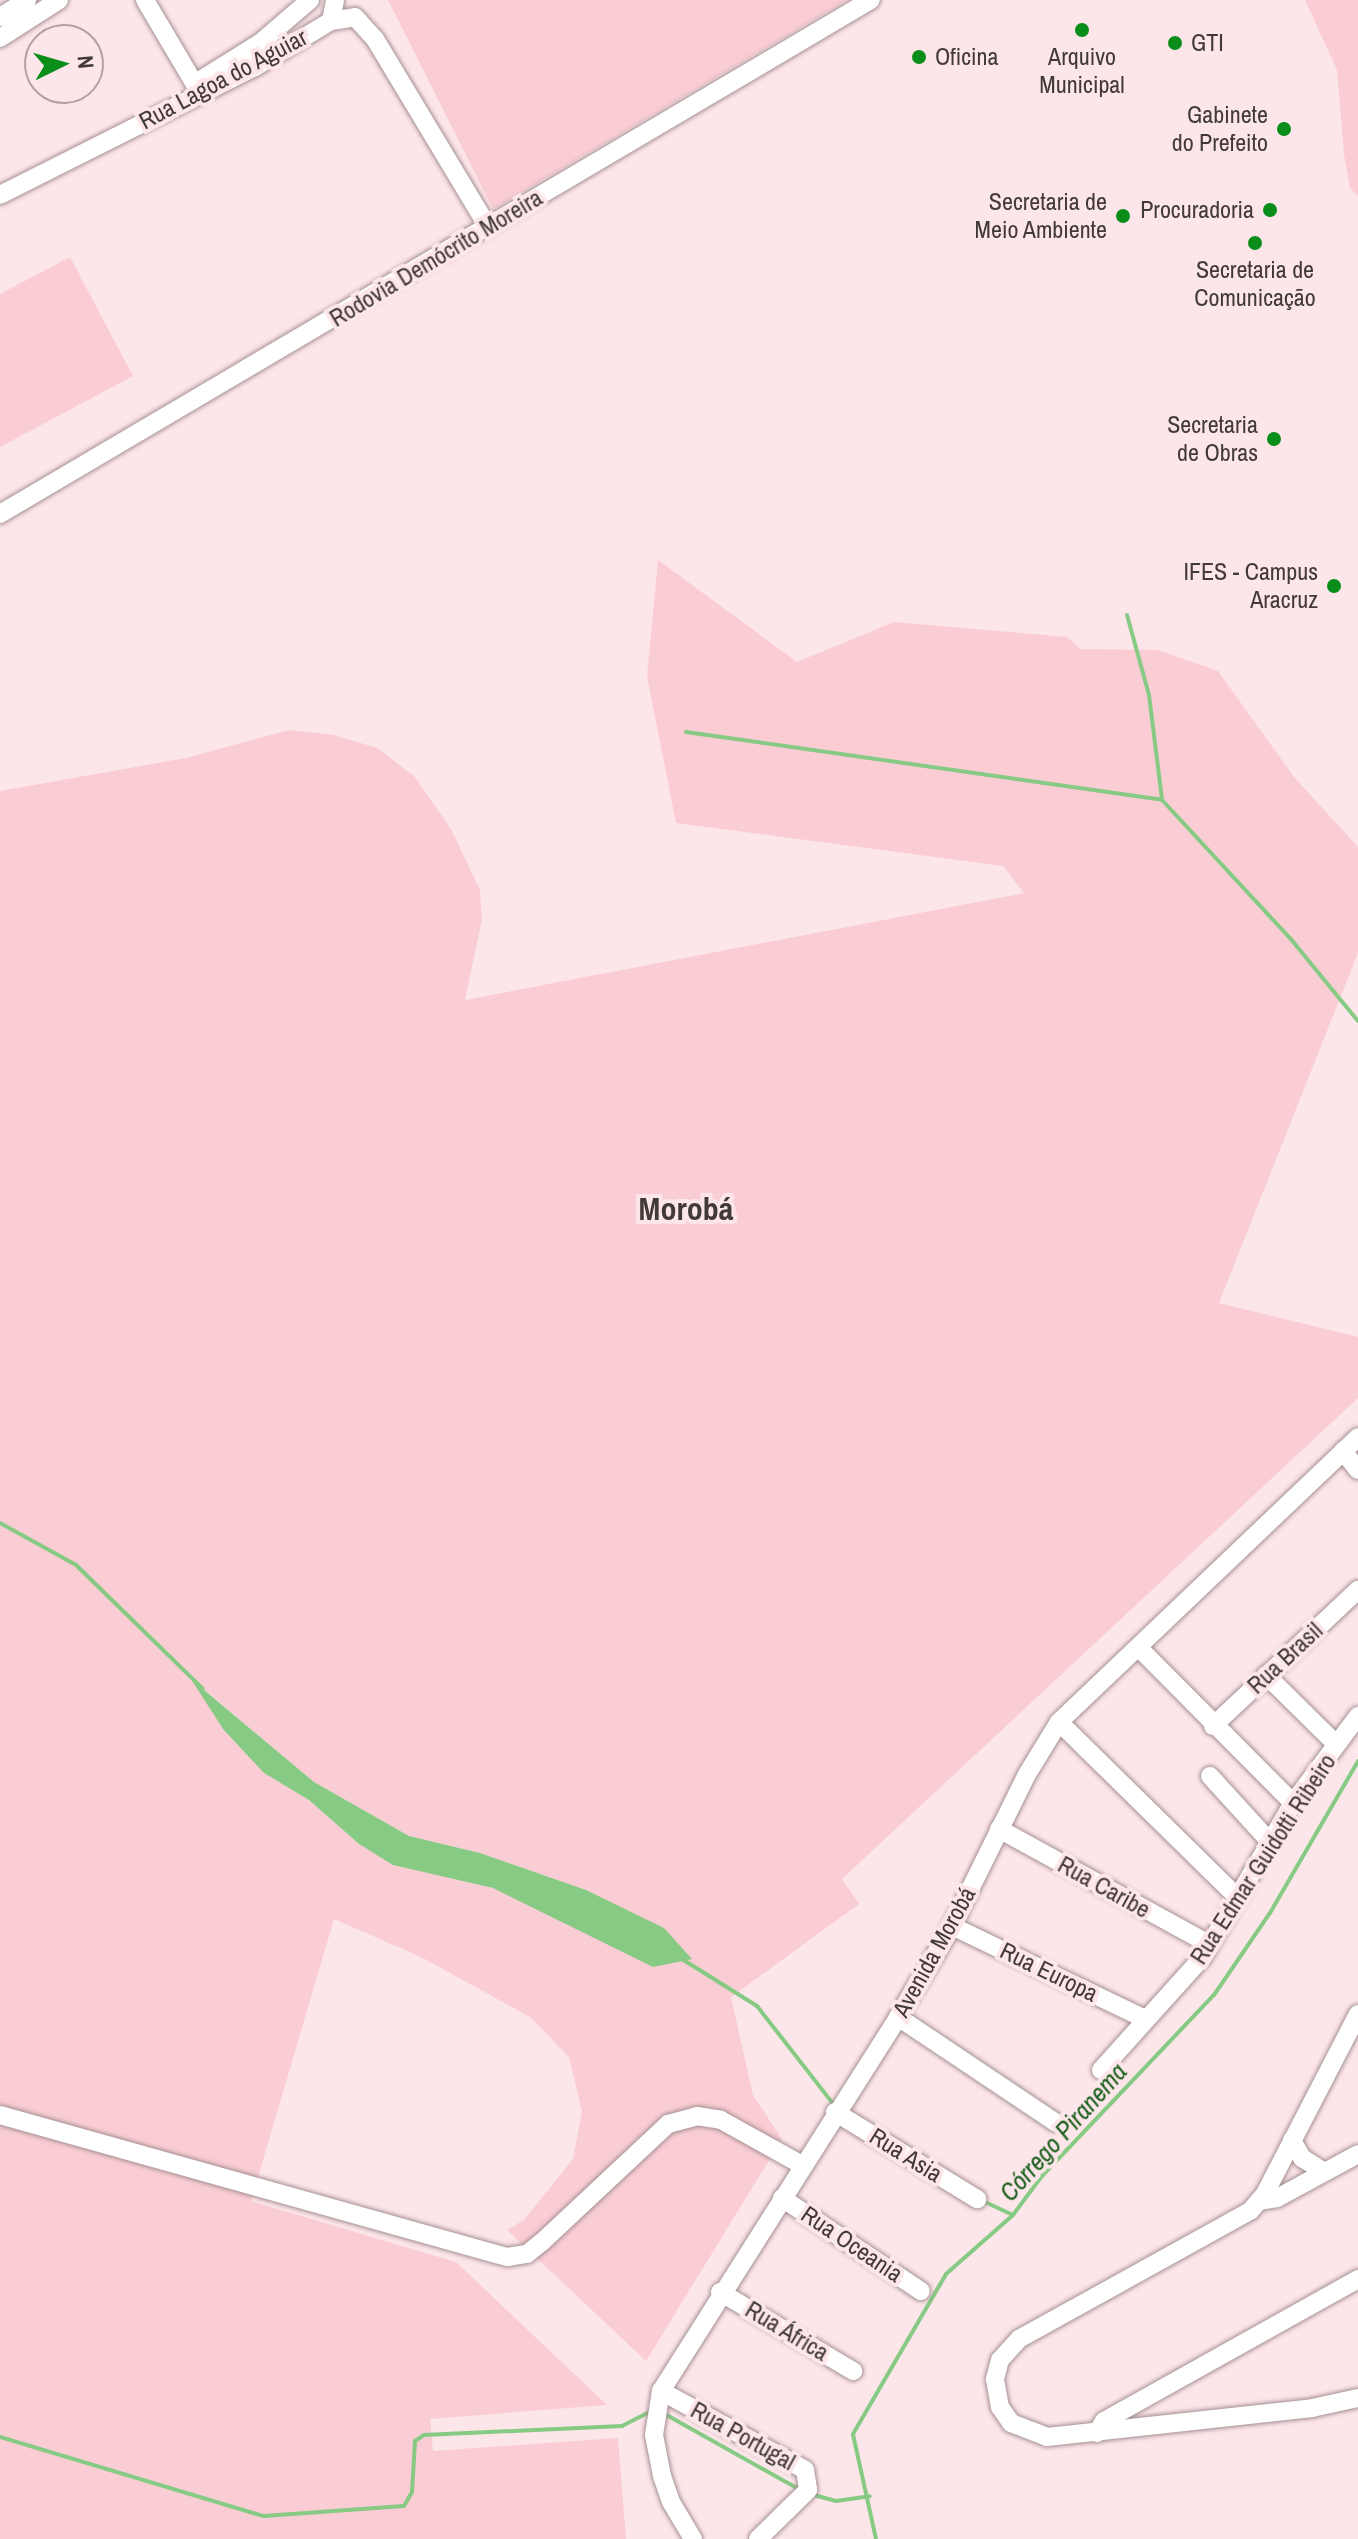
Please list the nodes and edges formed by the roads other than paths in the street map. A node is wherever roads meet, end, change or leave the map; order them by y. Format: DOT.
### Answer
graph roads {
  1 [pos="27,0"];
  2 [pos="59,0"];
  3 [pos="145,0"];
  4 [pos="310,0"];
  5 [pos="335,0"];
  6 [pos="871,0"];
  7 [pos="0,17"];
  8 [pos="331,21"];
  9 [pos="0,38"];
  10 [pos="198,88"];
  11 [pos="0,195"];
  12 [pos="488,227"];
  13 [pos="0,514"];
  14 [pos="1358,1437"];
  15 [pos="1343,1451"];
  16 [pos="1358,1470"];
  17 [pos="1358,1590"];
  18 [pos="1139,1648"];
  19 [pos="1266,1675"];
  20 [pos="1358,1716"];
  21 [pos="1059,1722"];
  22 [pos="1213,1726"];
  23 [pos="1336,1744"];
  24 [pos="1210,1776"];
  25 [pos="1293,1803"];
  26 [pos="999,1829"];
  27 [pos="1271,1843"];
  28 [pos="1235,1895"];
  29 [pos="952,1926"];
  30 [pos="1209,1944"];
  31 [pos="898,2017"];
  32 [pos="1357,2018"];
  33 [pos="1145,2019"];
  34 [pos="1101,2070"];
  35 [pos="835,2112"];
  36 [pos="0,2115"];
  37 [pos="1055,2122"];
  38 [pos="1292,2140"];
  39 [pos="1358,2154"];
  40 [pos="802,2165"];
  41 [pos="1324,2172"];
  42 [pos="782,2198"];
  43 [pos="977,2199"];
  44 [pos="1260,2201"];
  45 [pos="1358,2279"];
  46 [pos="921,2291"];
  47 [pos="720,2292"];
  48 [pos="853,2371"];
  49 [pos="661,2391"];
  50 [pos="1157,2391"];
  51 [pos="1358,2398"];
  52 [pos="1164,2425"];
  53 [pos="1097,2433"];
  54 [pos="693,2539"];
  55 [pos="758,2539"];
  1 -- 7 [label="street"];
  2 -- 9 [label="street"];
  3 -- 10 [label="street"];
  4 -- 10 [label="street"];
  5 -- 8 [label="street"];
  6 -- 12 [label="street, Rodovia Demócrito Moreira"];
  8 -- 10 [label="street, Rua Lagoa do Aguiar"];
  8 -- 12 [label="street, Rua Lagoa do Aguiar"];
  10 -- 11 [label="street, Rua Lagoa do Aguiar"];
  12 -- 13 [label="street, Rodovia Demócrito Moreira"];
  14 -- 15 [label="street, Avenida Morobá"];
  15 -- 16 [label="street"];
  15 -- 18 [label="street, Avenida Morobá"];
  17 -- 19 [label="street, Rua Brasil"];
  18 -- 21 [label="street, Avenida Morobá"];
  18 -- 22 [label="street"];
  19 -- 22 [label="street, Rua Brasil"];
  19 -- 23 [label="street"];
  20 -- 23 [label="street, Rua Edmar Guidotti Ribeiro"];
  21 -- 26 [label="street, Avenida Morobá"];
  21 -- 28 [label="street"];
  22 -- 25 [label="street"];
  23 -- 25 [label="street, Rua Edmar Guidotti Ribeiro"];
  24 -- 27 [label="street"];
  25 -- 27 [label="street, Rua Edmar Guidotti Ribeiro"];
  26 -- 29 [label="street, Avenida Morobá"];
  26 -- 30 [label="street, Rua Caribe"];
  27 -- 28 [label="street, Rua Edmar Guidotti Ribeiro"];
  28 -- 30 [label="street, Rua Edmar Guidotti Ribeiro"];
  29 -- 31 [label="street, Avenida Morobá"];
  29 -- 33 [label="street, Rua Europa"];
  30 -- 33 [label="street, Rua Edmar Guidotti Ribeiro"];
  31 -- 35 [label="street, Avenida Morobá"];
  31 -- 37 [label="street"];
  32 -- 38 [label="street"];
  33 -- 34 [label="street, Rua Edmar Guidotti Ribeiro"];
  35 -- 40 [label="street, Avenida Morobá"];
  35 -- 43 [label="street, Rua Asia"];
  36 -- 40 [label="street"];
  38 -- 41 [label="street"];
  38 -- 44 [label="street"];
  39 -- 41 [label="street"];
  40 -- 42 [label="street, Avenida Morobá"];
  41 -- 44 [label="street"];
  42 -- 46 [label="street, Rua Oceania"];
  42 -- 47 [label="street, Avenida Morobá"];
  44 -- 53 [label="street"];
  45 -- 50 [label="street"];
  47 -- 48 [label="street, Rua África"];
  47 -- 49 [label="street, Avenida Morobá"];
  49 -- 54 [label="street, Avenida Morobá"];
  49 -- 55 [label="street, Rua Portugal"];
  50 -- 52 [label="street"];
  50 -- 53 [label="street"];
  51 -- 52 [label="street"];
  52 -- 53 [label="street"];
}
